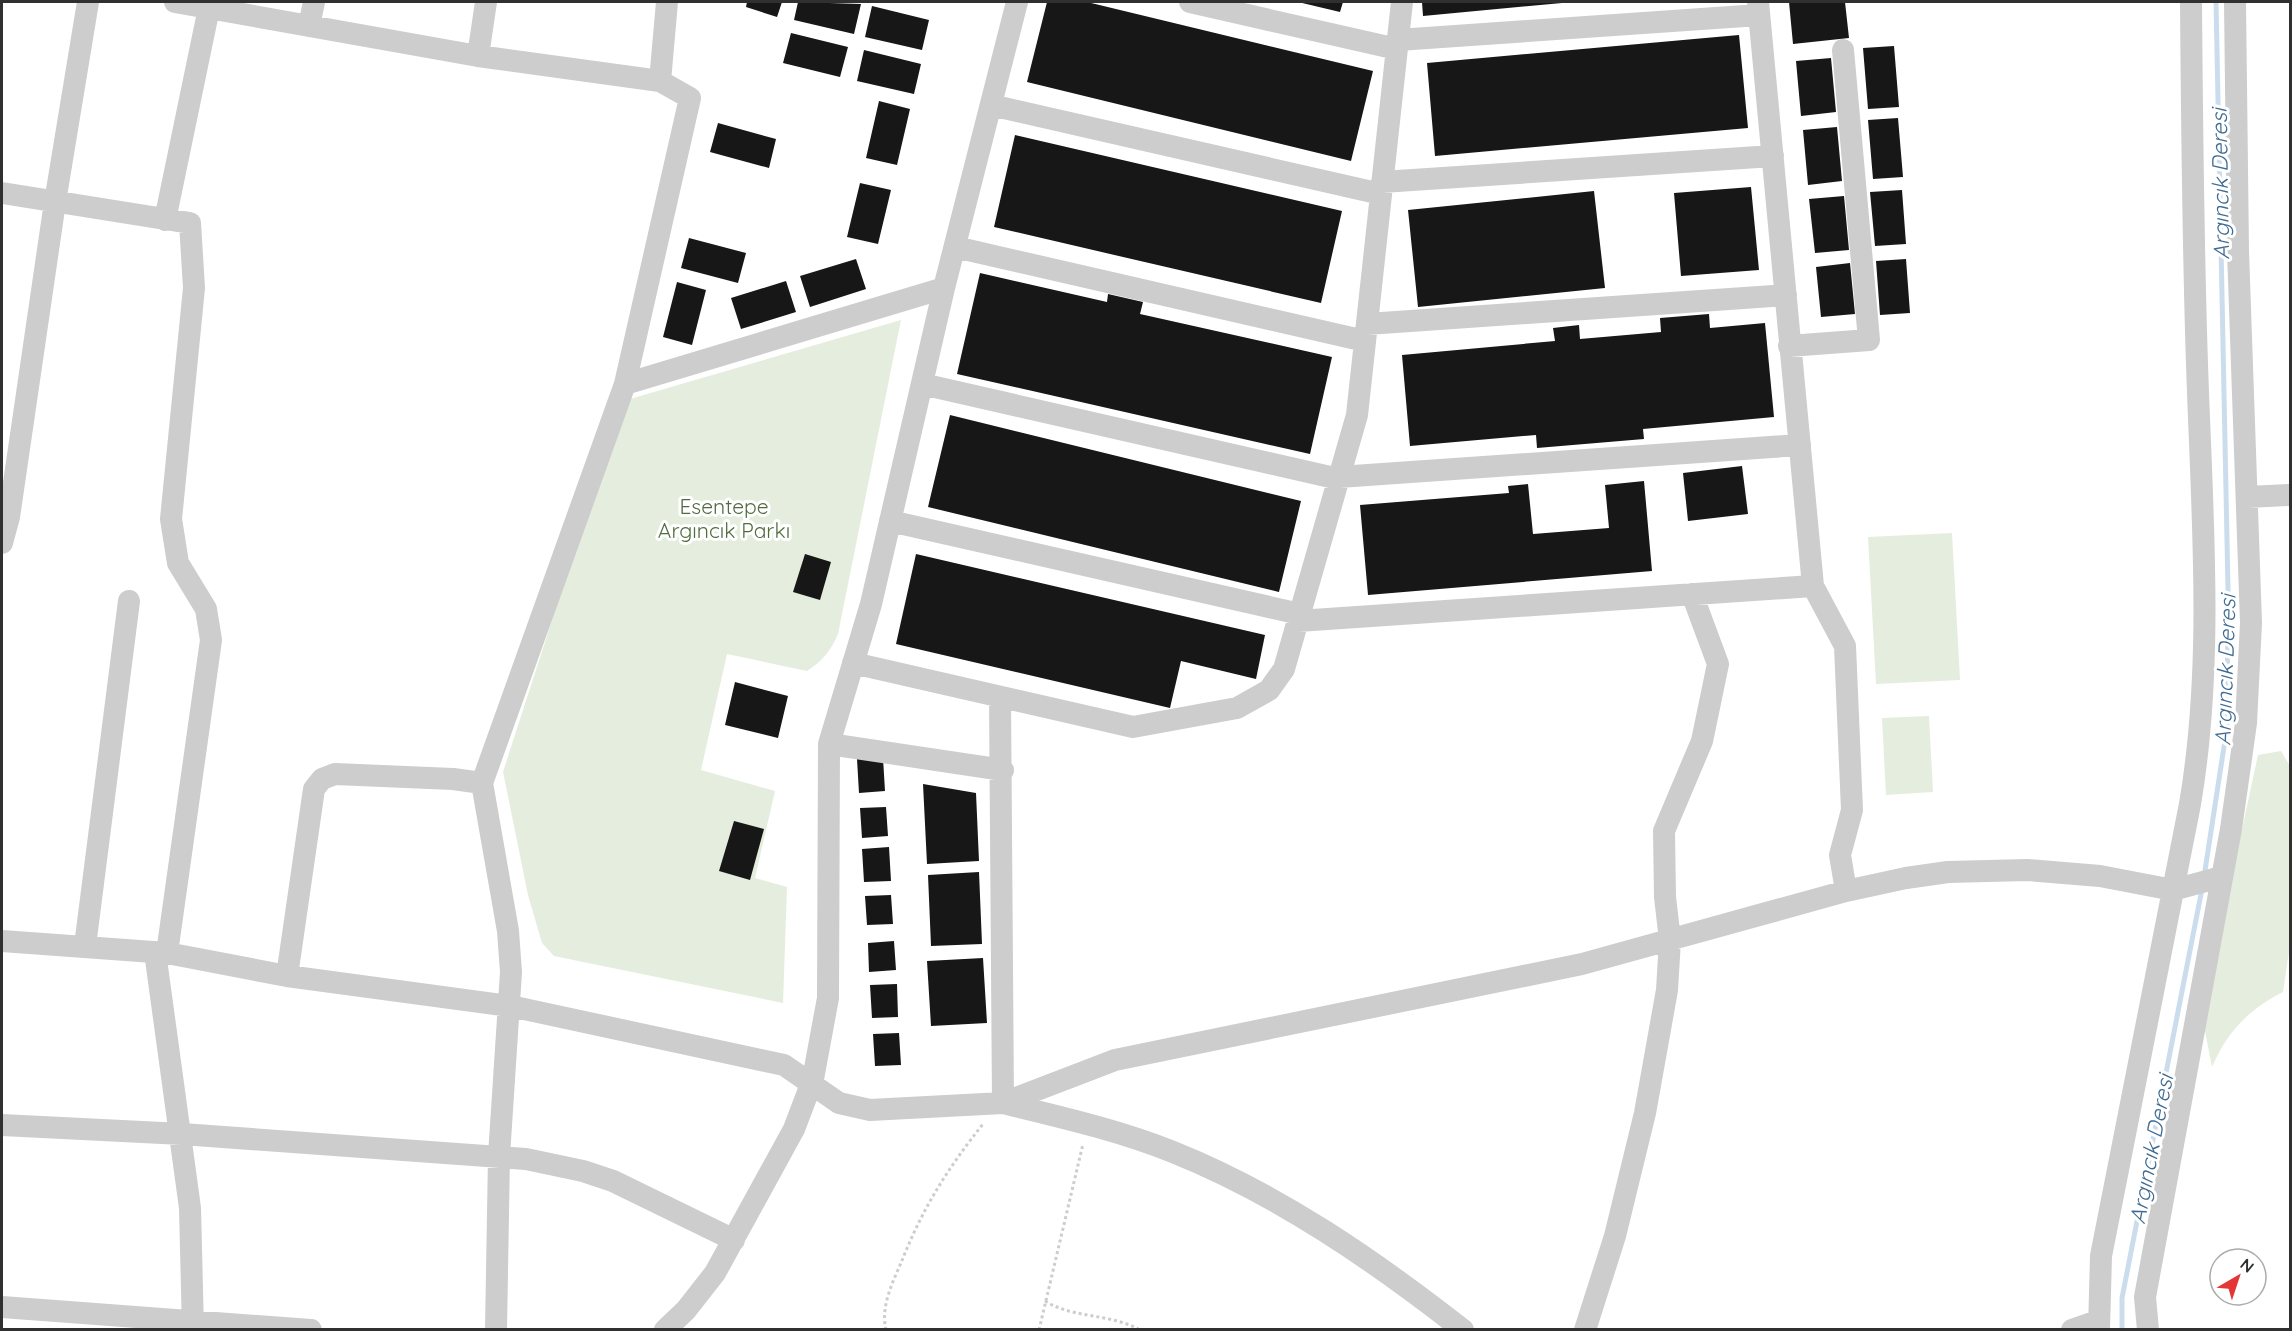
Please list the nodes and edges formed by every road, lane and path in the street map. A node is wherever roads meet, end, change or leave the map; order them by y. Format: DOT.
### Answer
graph roads {
  1 [pos="88,2"];
  2 [pos="175,2"];
  3 [pos="314,2"];
  4 [pos="486,2"];
  5 [pos="667,2"];
  6 [pos="1017,2"];
  7 [pos="1190,2"];
  8 [pos="1402,2"];
  9 [pos="2191,2"];
  10 [pos="2235,2"];
  11 [pos="209,8"];
  12 [pos="1759,8"];
  13 [pos="309,26"];
  14 [pos="1397,44"];
  15 [pos="1843,50"];
  16 [pos="478,56"];
  17 [pos="660,81"];
  18 [pos="991,105"];
  19 [pos="1773,156"];
  20 [pos="1382,188"];
  21 [pos="2,193"];
  22 [pos="55,202"];
  23 [pos="165,220"];
  24 [pos="955,247"];
  25 [pos="944,288"];
  26 [pos="1786,295"];
  27 [pos="1366,332"];
  28 [pos="1789,346"];
  29 [pos="625,384"];
  30 [pos="922,384"];
  31 [pos="1800,446"];
  32 [pos="1339,478"];
  33 [pos="2290,495"];
  34 [pos="2248,497"];
  35 [pos="890,521"];
  36 [pos="2,543"];
  37 [pos="1813,586"];
  38 [pos="1692,594"];
  39 [pos="129,601"];
  40 [pos="1299,618"];
  41 [pos="853,663"];
  42 [pos="1000,697"];
  43 [pos="828,744"];
  44 [pos="1003,770"];
  45 [pos="482,783"];
  46 [pos="2222,877"];
  47 [pos="2173,890"];
  48 [pos="1846,891"];
  49 [pos="1670,940"];
  50 [pos="2,941"];
  51 [pos="85,946"];
  52 [pos="161,952"];
  53 [pos="287,976"];
  54 [pos="510,1006"];
  55 [pos="811,1085"];
  56 [pos="1003,1103"];
  57 [pos="1088,1124"];
  58 [pos="2,1125"];
  59 [pos="182,1134"];
  60 [pos="499,1156"];
  61 [pos="734,1240"];
  62 [pos="1045,1300"];
  63 [pos="2,1307"];
  64 [pos="193,1324"];
  65 [pos="2099,1325"];
  66 [pos="311,1329"];
  67 [pos="496,1329"];
  68 [pos="665,1329"];
  69 [pos="886,1329"];
  70 [pos="1039,1329"];
  71 [pos="1140,1329"];
  72 [pos="1463,1329"];
  73 [pos="1585,1329"];
  74 [pos="2072,1329"];
  75 [pos="2148,1329"];
  1 -- 22 [label="street"];
  2 -- 11 [label="street"];
  3 -- 13 [label="street"];
  4 -- 16 [label="street"];
  5 -- 17 [label="street"];
  6 -- 18 [label="street"];
  7 -- 14 [label="street"];
  8 -- 14 [label="street"];
  9 -- 47 [label="street"];
  10 -- 34 [label="street"];
  11 -- 13 [label="street"];
  11 -- 23 [label="street"];
  12 -- 14 [label="street"];
  12 -- 19 [label="street"];
  13 -- 16 [label="street"];
  14 -- 20 [label="street"];
  15 -- 28 [label="street"];
  16 -- 17 [label="street"];
  17 -- 29 [label="street"];
  18 -- 20 [label="street"];
  18 -- 24 [label="street"];
  19 -- 20 [label="street"];
  19 -- 26 [label="street"];
  20 -- 27 [label="street"];
  21 -- 22 [label="street"];
  22 -- 23 [label="street"];
  22 -- 36 [label="street"];
  23 -- 52 [label="street"];
  24 -- 25 [label="street"];
  24 -- 27 [label="street"];
  25 -- 29 [label="street"];
  25 -- 30 [label="street"];
  26 -- 27 [label="street"];
  26 -- 28 [label="street"];
  27 -- 32 [label="street"];
  28 -- 31 [label="street"];
  29 -- 45 [label="street"];
  30 -- 32 [label="street"];
  30 -- 35 [label="street"];
  31 -- 32 [label="street"];
  31 -- 37 [label="street"];
  32 -- 40 [label="street"];
  33 -- 34 [label="street"];
  34 -- 46 [label="street"];
  35 -- 40 [label="street"];
  35 -- 41 [label="street"];
  37 -- 38 [label="street"];
  37 -- 48 [label="street"];
  38 -- 40 [label="street"];
  38 -- 49 [label="street"];
  39 -- 51 [label="street"];
  40 -- 42 [label="street"];
  41 -- 42 [label="street"];
  41 -- 43 [label="street"];
  42 -- 44 [label="street"];
  43 -- 44 [label="street"];
  43 -- 55 [label="street"];
  44 -- 56 [label="street"];
  45 -- 53 [label="street"];
  45 -- 54 [label="street"];
  46 -- 47 [label="street"];
  46 -- 75 [label="street"];
  47 -- 48 [label="street"];
  47 -- 65 [label="street"];
  48 -- 49 [label="street"];
  49 -- 56 [label="street"];
  49 -- 73 [label="street"];
  50 -- 51 [label="street"];
  51 -- 52 [label="street"];
  52 -- 53 [label="street"];
  52 -- 59 [label="street"];
  53 -- 54 [label="street"];
  54 -- 55 [label="street"];
  54 -- 60 [label="street"];
  55 -- 56 [label="street"];
  55 -- 61 [label="street"];
  56 -- 57 [label="street"];
  56 -- 69 [label="path"];
  57 -- 62 [label="path"];
  57 -- 72 [label="street"];
  58 -- 59 [label="street"];
  59 -- 60 [label="street"];
  59 -- 64 [label="street"];
  60 -- 61 [label="street"];
  60 -- 67 [label="street"];
  61 -- 68 [label="street"];
  62 -- 70 [label="path"];
  62 -- 71 [label="path"];
  63 -- 64 [label="street"];
  64 -- 66 [label="street"];
  65 -- 74 [label="street"];
}
